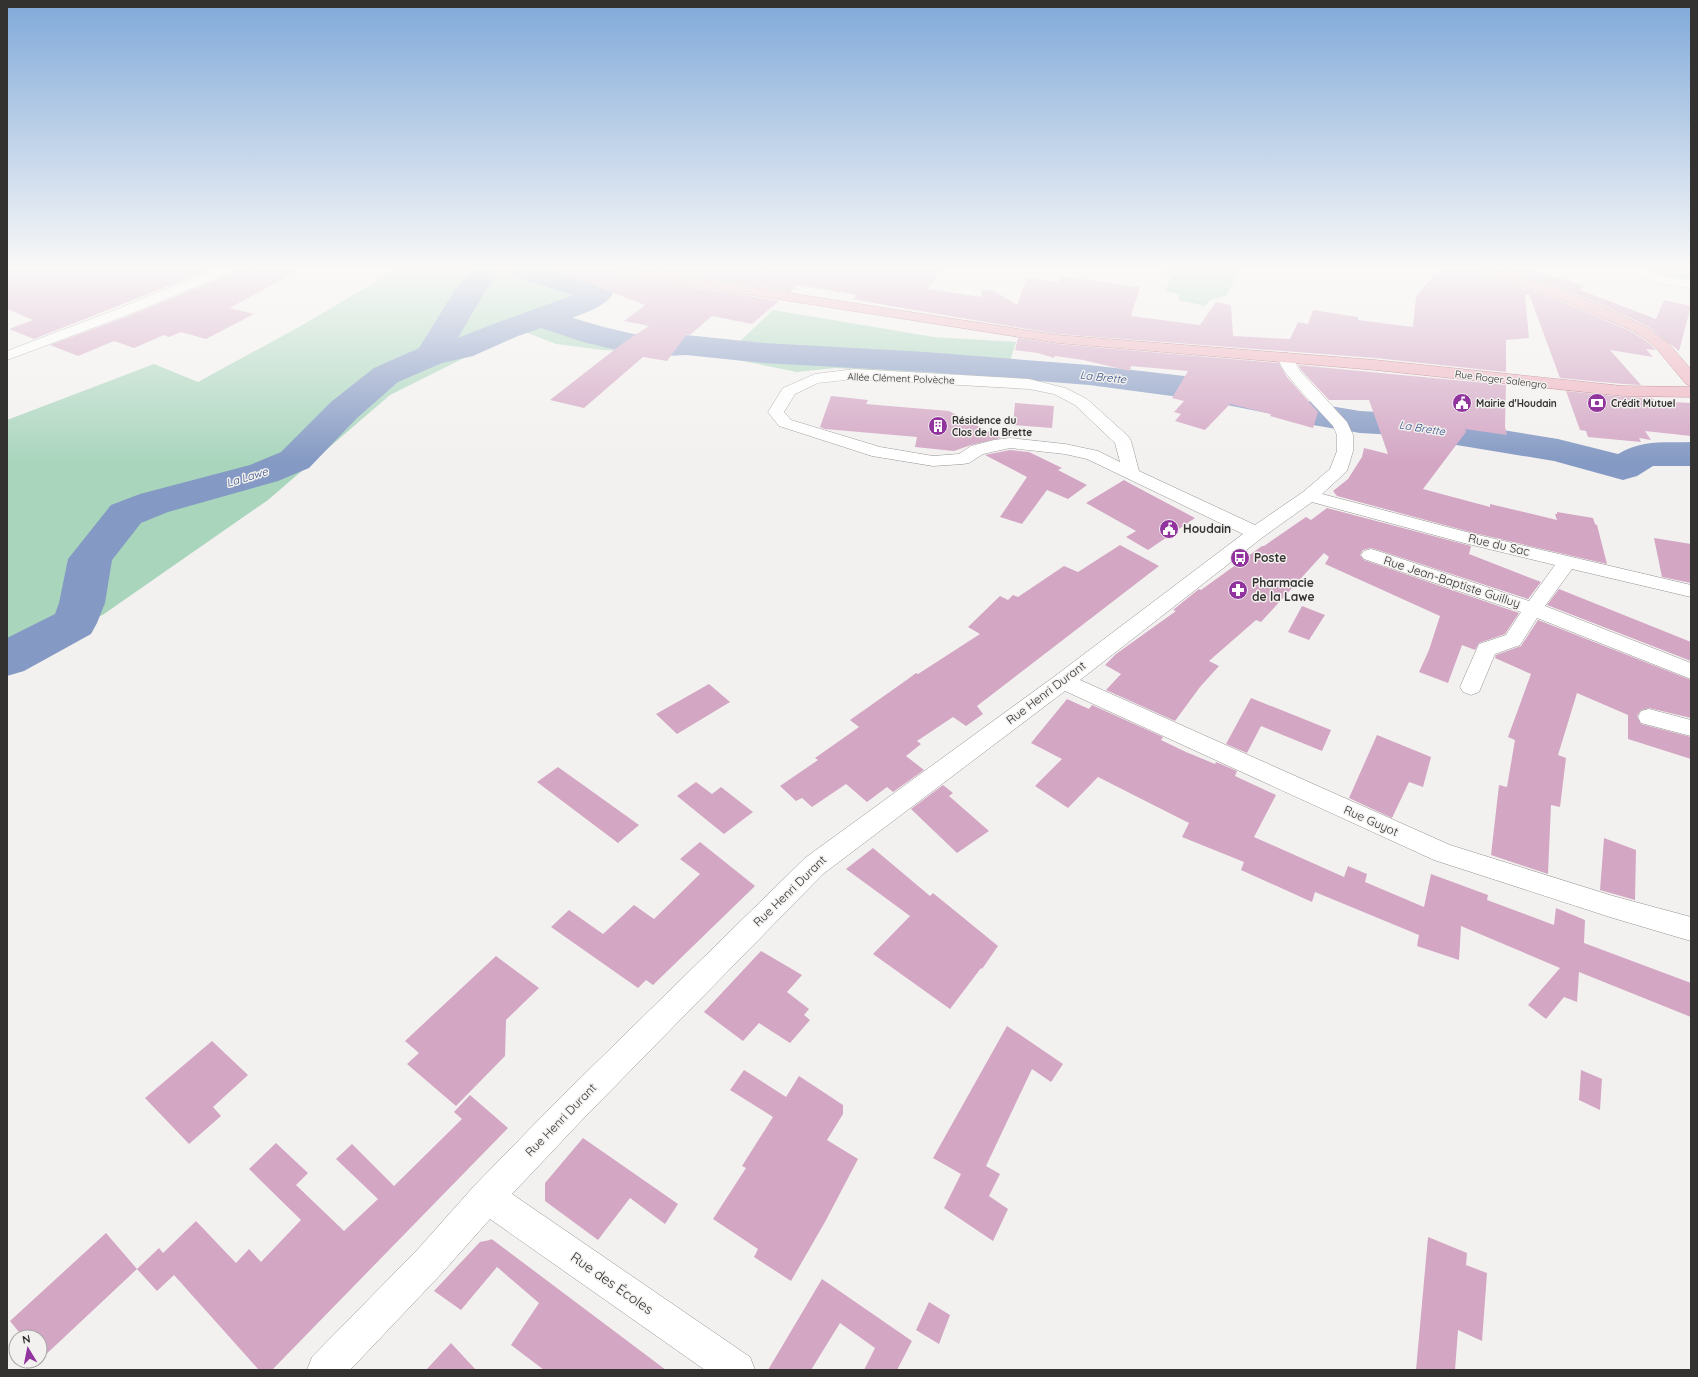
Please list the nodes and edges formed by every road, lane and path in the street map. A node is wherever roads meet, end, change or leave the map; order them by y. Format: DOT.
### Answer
graph roads {
  1 [pos="64,334"];
  2 [pos="1026,334"];
  3 [pos="1647,334"];
  4 [pos="7,356"];
  5 [pos="1287,357"];
  6 [pos="1691,382"];
  7 [pos="1691,392"];
  8 [pos="1131,473"];
  9 [pos="1309,496"];
  10 [pos="1256,533"];
  11 [pos="1371,555"];
  12 [pos="1568,561"];
  13 [pos="1691,591"];
  14 [pos="1533,609"];
  15 [pos="1691,671"];
  16 [pos="1063,681"];
  17 [pos="1471,687"];
  18 [pos="1649,717"];
  19 [pos="1691,728"];
  20 [pos="1691,929"];
  21 [pos="487,1197"];
  22 [pos="326,1370"];
  23 [pos="737,1370"];
  1 -- 4 [label="street"];
  2 -- 5 [label="main road, Rue Roger Salengro"];
  3 -- 6 [label="main road"];
  5 -- 7 [label="main road, Rue Roger Salengro"];
  5 -- 9 [label="street, Rue Henri Durant"];
  8 -- 8 [label="street, Allée Clément Polvèche"];
  8 -- 10 [label="street"];
  9 -- 10 [label="street, Rue Henri Durant"];
  9 -- 12 [label="street, Rue du Sac"];
  10 -- 16 [label="street, Rue Henri Durant"];
  11 -- 14 [label="street, Rue Jean-Baptiste Guilluy"];
  12 -- 13 [label="street, Rue du Sac"];
  12 -- 14 [label="street, Rue Jean-Baptiste Guilluy"];
  14 -- 15 [label="street, Rue Jean-Baptiste Guilluy"];
  14 -- 17 [label="street, Rue Jean-Baptiste Guilluy"];
  16 -- 20 [label="street, Rue Guyot"];
  16 -- 21 [label="street, Rue Henri Durant"];
  18 -- 19 [label="street"];
  21 -- 22 [label="street, Rue Henri Durant"];
  21 -- 23 [label="street, Rue des Écoles"];
}
